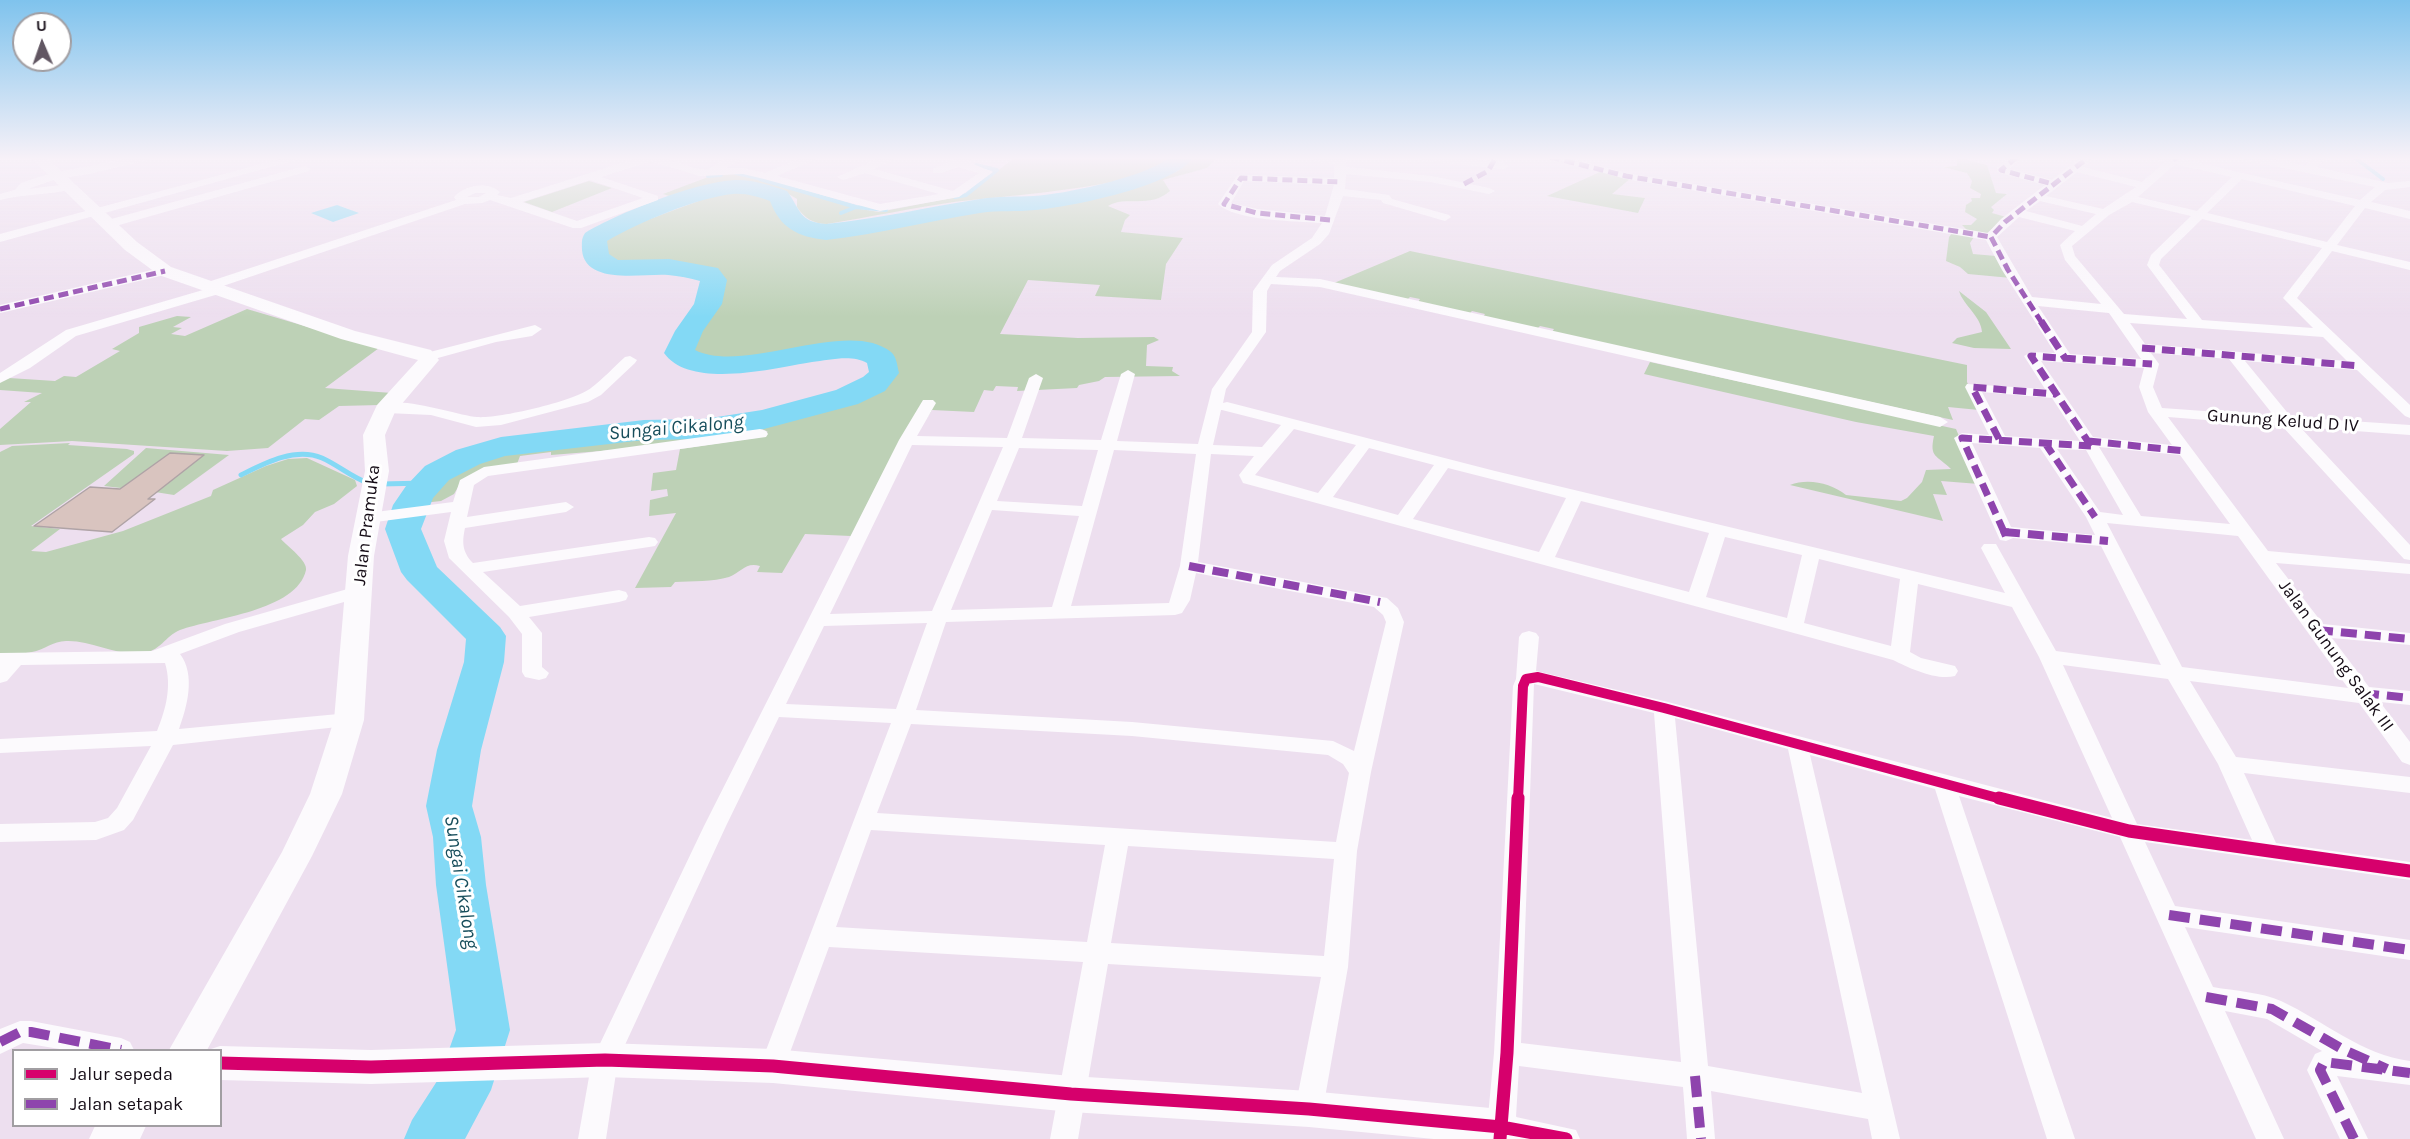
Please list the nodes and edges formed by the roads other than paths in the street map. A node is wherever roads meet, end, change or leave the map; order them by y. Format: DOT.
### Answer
graph roads {
  1 [pos="94,210"];
  2 [pos="127,210"];
  3 [pos="127,210"];
  4 [pos="437,210"];
  5 [pos="535,210"];
  6 [pos="620,210"];
  7 [pos="1245,210"];
  8 [pos="1332,210"];
  9 [pos="1417,210"];
  10 [pos="1831,210"];
  11 [pos="2022,210"];
  12 [pos="2093,210"];
  13 [pos="2110,210"];
  14 [pos="2181,210"];
  15 [pos="2207,210"];
  16 [pos="2357,210"];
  17 [pos="2389,210"];
  18 [pos="2019,213"];
  19 [pos="2105,213"];
  20 [pos="2202,215"];
  21 [pos="2410,215"];
  22 [pos="101,217"];
  23 [pos="1445,217"];
  24 [pos="1330,220"];
  25 [pos="2084,230"];
  26 [pos="1991,237"];
  27 [pos="0,238"];
  28 [pos="2329,246"];
  29 [pos="2410,266"];
  30 [pos="165,271"];
  31 [pos="1267,280"];
  32 [pos="212,288"];
  33 [pos="2029,301"];
  34 [pos="0,309"];
  35 [pos="2116,313"];
  36 [pos="2198,324"];
  37 [pos="535,329"];
  38 [pos="2326,333"];
  39 [pos="2142,348"];
  40 [pos="2234,356"];
  41 [pos="427,357"];
  42 [pos="2066,358"];
  43 [pos="630,360"];
  44 [pos="2152,364"];
  45 [pos="2361,366"];
  46 [pos="1128,375"];
  47 [pos="0,378"];
  48 [pos="1036,378"];
  49 [pos="2055,394"];
  50 [pos="928,403"];
  51 [pos="1227,407"];
  52 [pos="387,408"];
  53 [pos="2408,410"];
  54 [pos="2156,412"];
  55 [pos="2286,421"];
  56 [pos="1940,422"];
  57 [pos="1291,423"];
  58 [pos="2410,430"];
  59 [pos="760,434"];
  60 [pos="1999,439"];
  61 [pos="907,440"];
  62 [pos="1013,442"];
  63 [pos="1366,442"];
  64 [pos="2045,443"];
  65 [pos="2089,443"];
  66 [pos="1107,445"];
  67 [pos="1204,450"];
  68 [pos="2185,451"];
  69 [pos="1267,452"];
  70 [pos="1445,461"];
  71 [pos="1576,495"];
  72 [pos="375,499"];
  73 [pos="1322,500"];
  74 [pos="987,505"];
  75 [pos="460,506"];
  76 [pos="566,507"];
  77 [pos="1088,511"];
  78 [pos="2095,517"];
  79 [pos="1402,522"];
  80 [pos="2136,522"];
  81 [pos="456,524"];
  82 [pos="1719,530"];
  83 [pos="2244,531"];
  84 [pos="2000,539"];
  85 [pos="2108,541"];
  86 [pos="649,542"];
  87 [pos="1812,552"];
  88 [pos="2410,555"];
  89 [pos="2262,556"];
  90 [pos="1544,561"];
  91 [pos="1189,566"];
  92 [pos="468,569"];
  93 [pos="2410,569"];
  94 [pos="1910,576"];
  95 [pos="358,592"];
  96 [pos="619,596"];
  97 [pos="1695,601"];
  98 [pos="2021,603"];
  99 [pos="516,613"];
  100 [pos="1059,614"];
  101 [pos="939,616"];
  102 [pos="817,620"];
  103 [pos="1794,627"];
  104 [pos="2317,630"];
  105 [pos="1529,637"];
  106 [pos="2410,639"];
  107 [pos="1899,655"];
  108 [pos="157,656"];
  109 [pos="2049,657"];
  110 [pos="8,659"];
  111 [pos="1948,672"];
  112 [pos="539,673"];
  113 [pos="2175,673"];
  114 [pos="0,676"];
  115 [pos="1526,679"];
  116 [pos="2365,695"];
  117 [pos="2410,698"];
  118 [pos="1664,708"];
  119 [pos="772,710"];
  120 [pos="904,716"];
  121 [pos="349,720"];
  122 [pos="166,738"];
  123 [pos="1797,744"];
  124 [pos="0,746"];
  125 [pos="2410,757"];
  126 [pos="2229,764"];
  127 [pos="1360,772"];
  128 [pos="1944,784"];
  129 [pos="2410,785"];
  130 [pos="863,821"];
  131 [pos="2129,831"];
  132 [pos="0,834"];
  133 [pos="1118,838"];
  134 [pos="2268,850"];
  135 [pos="1346,851"];
  136 [pos="2410,871"];
  137 [pos="2169,915"];
  138 [pos="821,936"];
  139 [pos="2410,950"];
  140 [pos="1098,953"];
  141 [pos="1335,967"];
  142 [pos="2206,997"];
  143 [pos="0,1042"];
  144 [pos="116,1049"];
  145 [pos="189,1049"];
  146 [pos="1507,1053"];
  147 [pos="606,1060"];
  148 [pos="222,1063"];
  149 [pos="773,1066"];
  150 [pos="2399,1071"];
  151 [pos="1695,1076"];
  152 [pos="1071,1094"];
  153 [pos="1309,1109"];
  154 [pos="1881,1109"];
  155 [pos="124,1127"];
  156 [pos="1501,1133"];
  157 [pos="109,1139"];
  158 [pos="592,1139"];
  159 [pos="1064,1139"];
  160 [pos="1566,1139"];
  161 [pos="1701,1139"];
  162 [pos="1886,1139"];
  163 [pos="2061,1139"];
  164 [pos="2270,1139"];
  165 [pos="2354,1139"];
  1 -- 22 [label="street"];
  2 -- 22 [label="street"];
  3 -- 22 [label="street"];
  4 -- 32 [label="street"];
  5 -- 6 [label="street"];
  7 -- 24 [label="street"];
  8 -- 24 [label="street"];
  9 -- 23 [label="street"];
  10 -- 26 [label="street"];
  11 -- 18 [label="street"];
  12 -- 19 [label="street"];
  13 -- 19 [label="street"];
  14 -- 20 [label="street"];
  15 -- 20 [label="street"];
  16 -- 28 [label="street"];
  17 -- 21 [label="street"];
  18 -- 25 [label="street"];
  18 -- 26 [label="street"];
  19 -- 25 [label="street"];
  20 -- 28 [label="street"];
  20 -- 36 [label="street"];
  22 -- 27 [label="street"];
  22 -- 30 [label="street"];
  24 -- 31 [label="street"];
  25 -- 35 [label="street"];
  26 -- 33 [label="street"];
  28 -- 29 [label="street"];
  28 -- 38 [label="street"];
  30 -- 32 [label="street"];
  30 -- 34 [label="street"];
  31 -- 56 [label="street"];
  31 -- 67 [label="street"];
  32 -- 41 [label="street"];
  32 -- 47 [label="street"];
  33 -- 35 [label="street"];
  33 -- 42 [label="street"];
  35 -- 36 [label="street"];
  35 -- 39 [label="street"];
  36 -- 38 [label="street"];
  37 -- 41 [label="street"];
  38 -- 45 [label="street"];
  39 -- 40 [label="street"];
  39 -- 44 [label="street"];
  40 -- 45 [label="street"];
  40 -- 55 [label="street"];
  41 -- 52 [label="street, Jalan Pramuka"];
  42 -- 44 [label="street"];
  42 -- 49 [label="street"];
  43 -- 52 [label="street"];
  44 -- 54 [label="street, Jalan Gunung Salak III"];
  45 -- 53 [label="street"];
  46 -- 66 [label="street"];
  48 -- 62 [label="street"];
  49 -- 60 [label="street"];
  49 -- 65 [label="street"];
  50 -- 61 [label="street"];
  51 -- 57 [label="street"];
  52 -- 72 [label="street, Jalan Pramuka"];
  54 -- 55 [label="street, Gunung Kelud D IV"];
  54 -- 68 [label="street, Jalan Gunung Salak III"];
  55 -- 58 [label="street, Gunung Kelud D IV"];
  55 -- 88 [label="street"];
  57 -- 63 [label="street"];
  57 -- 69 [label="street"];
  59 -- 75 [label="street"];
  60 -- 64 [label="street"];
  60 -- 84 [label="street"];
  61 -- 62 [label="street"];
  61 -- 102 [label="street"];
  62 -- 66 [label="street"];
  62 -- 74 [label="street"];
  63 -- 70 [label="street"];
  63 -- 73 [label="street"];
  64 -- 65 [label="street"];
  64 -- 78 [label="street"];
  65 -- 68 [label="street"];
  65 -- 80 [label="street"];
  66 -- 67 [label="street"];
  66 -- 77 [label="street"];
  67 -- 69 [label="street"];
  67 -- 91 [label="street"];
  68 -- 83 [label="street, Jalan Gunung Salak III"];
  69 -- 73 [label="street"];
  70 -- 71 [label="street"];
  70 -- 79 [label="street"];
  71 -- 82 [label="street"];
  71 -- 90 [label="street"];
  72 -- 75 [label="street"];
  72 -- 95 [label="street, Jalan Pramuka"];
  73 -- 79 [label="street"];
  74 -- 77 [label="street"];
  74 -- 101 [label="street"];
  75 -- 81 [label="street"];
  76 -- 81 [label="street"];
  77 -- 100 [label="street"];
  78 -- 80 [label="street"];
  78 -- 85 [label="street"];
  79 -- 90 [label="street"];
  80 -- 83 [label="street"];
  81 -- 92 [label="street"];
  82 -- 87 [label="street"];
  82 -- 97 [label="street"];
  83 -- 89 [label="street, Jalan Gunung Salak III"];
  84 -- 85 [label="street"];
  84 -- 98 [label="street"];
  85 -- 113 [label="street"];
  86 -- 92 [label="street"];
  87 -- 94 [label="street"];
  87 -- 103 [label="street"];
  89 -- 93 [label="street"];
  89 -- 104 [label="street, Jalan Gunung Salak III"];
  90 -- 97 [label="street"];
  91 -- 100 [label="street"];
  91 -- 127 [label="street"];
  92 -- 99 [label="street"];
  94 -- 98 [label="street"];
  94 -- 107 [label="street"];
  95 -- 108 [label="street"];
  95 -- 121 [label="street, Jalan Pramuka"];
  96 -- 99 [label="street"];
  97 -- 103 [label="street"];
  98 -- 109 [label="street"];
  99 -- 112 [label="street"];
  100 -- 101 [label="street"];
  101 -- 102 [label="street"];
  101 -- 120 [label="street"];
  102 -- 119 [label="street"];
  103 -- 107 [label="street"];
  104 -- 106 [label="street"];
  104 -- 116 [label="street, Jalan Gunung Salak III"];
  105 -- 115 [label="street"];
  107 -- 111 [label="street"];
  108 -- 110 [label="street"];
  108 -- 122 [label="street"];
  109 -- 113 [label="street"];
  109 -- 131 [label="street"];
  110 -- 114 [label="street"];
  113 -- 116 [label="street"];
  113 -- 126 [label="street"];
  115 -- 118 [label="street"];
  115 -- 146 [label="street"];
  116 -- 117 [label="street"];
  116 -- 125 [label="street, Jalan Gunung Salak III"];
  118 -- 123 [label="street"];
  118 -- 151 [label="street"];
  119 -- 120 [label="street"];
  119 -- 147 [label="street"];
  120 -- 127 [label="street"];
  120 -- 130 [label="street"];
  121 -- 122 [label="street"];
  121 -- 145 [label="street, Jalan Pramuka"];
  122 -- 124 [label="street"];
  122 -- 132 [label="street"];
  123 -- 128 [label="street"];
  123 -- 154 [label="street"];
  126 -- 129 [label="street"];
  126 -- 134 [label="street"];
  127 -- 135 [label="street"];
  128 -- 131 [label="street"];
  128 -- 163 [label="street"];
  130 -- 133 [label="street"];
  130 -- 138 [label="street"];
  131 -- 134 [label="street"];
  131 -- 137 [label="street"];
  133 -- 135 [label="street"];
  133 -- 140 [label="street"];
  134 -- 136 [label="street"];
  135 -- 141 [label="street"];
  137 -- 139 [label="street"];
  137 -- 142 [label="street"];
  138 -- 140 [label="street"];
  138 -- 149 [label="street"];
  140 -- 141 [label="street"];
  140 -- 152 [label="street"];
  141 -- 153 [label="street"];
  142 -- 150 [label="street"];
  142 -- 164 [label="street"];
  143 -- 144 [label="street"];
  146 -- 151 [label="street"];
  146 -- 156 [label="street"];
  147 -- 148 [label="street"];
  147 -- 149 [label="street"];
  147 -- 158 [label="street"];
  149 -- 152 [label="street"];
  150 -- 165 [label="street"];
  151 -- 154 [label="street"];
  151 -- 161 [label="street"];
  152 -- 153 [label="street"];
  152 -- 159 [label="street"];
  153 -- 156 [label="street"];
  154 -- 162 [label="street"];
  155 -- 157 [label="street"];
  156 -- 160 [label="street"];
}
